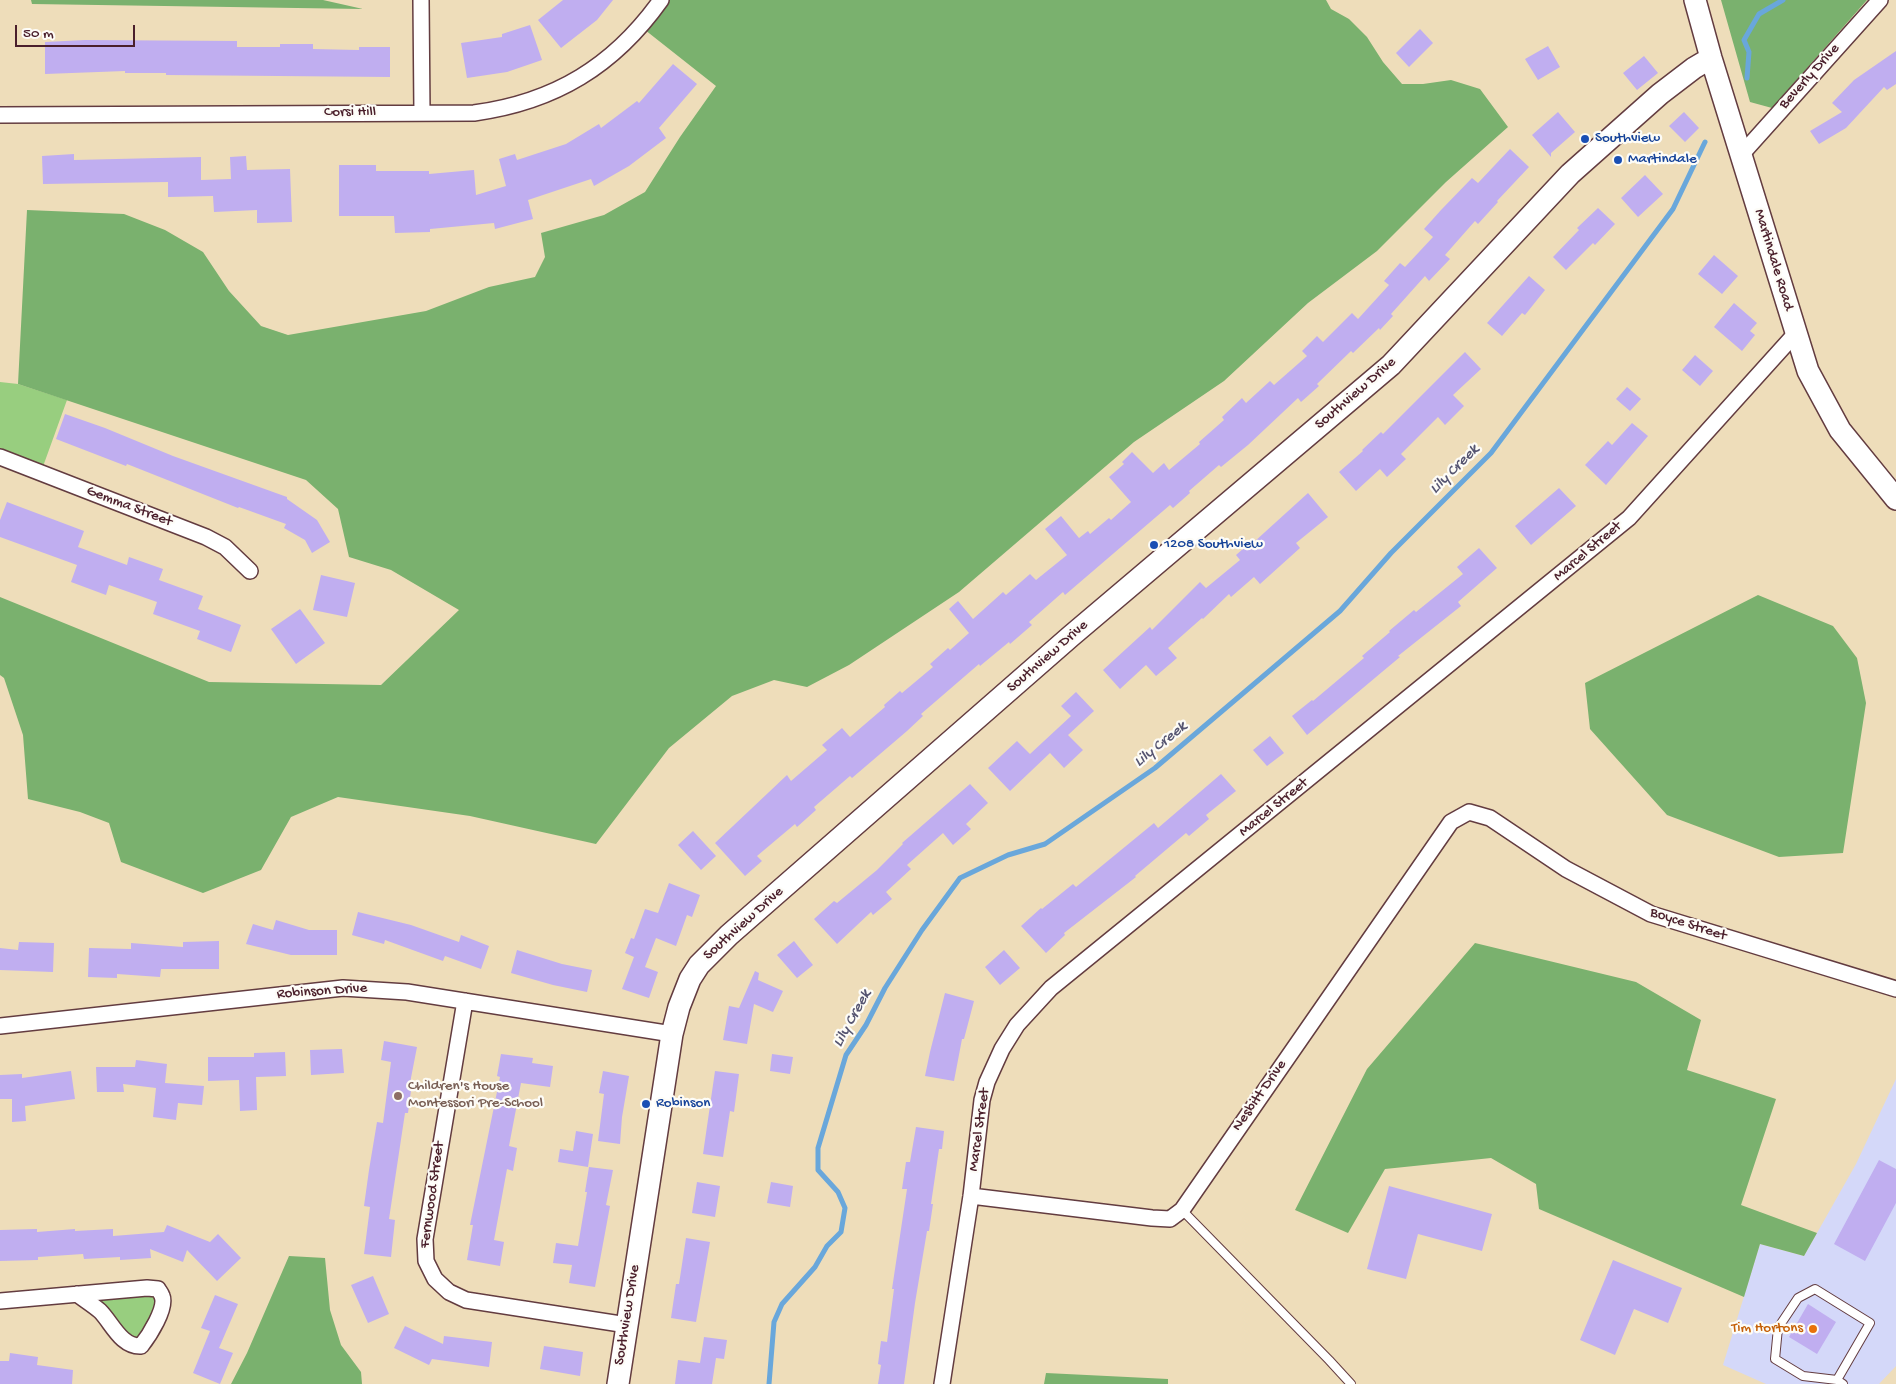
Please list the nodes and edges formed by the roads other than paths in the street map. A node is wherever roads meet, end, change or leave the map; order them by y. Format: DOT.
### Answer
graph roads {
  1 [pos="421,0"];
  2 [pos="661,0"];
  3 [pos="1695,0"];
  4 [pos="1880,0"];
  5 [pos="1711,58"];
  6 [pos="422,112"];
  7 [pos="0,115"];
  8 [pos="1741,155"];
  9 [pos="1796,333"];
  10 [pos="0,457"];
  11 [pos="1896,499"];
  12 [pos="250,571"];
  13 [pos="1469,812"];
  14 [pos="1896,989"];
  15 [pos="465,1001"];
  16 [pos="0,1026"];
  17 [pos="672,1034"];
  18 [pos="970,1196"];
  19 [pos="1182,1210"];
  20 [pos="78,1294"];
  21 [pos="0,1301"];
  22 [pos="626,1325"];
  23 [pos="1840,1382"];
  24 [pos="618,1384"];
  25 [pos="942,1384"];
  26 [pos="1351,1384"];
  1 -- 6 [label="street"];
  2 -- 6 [label="street, Corsi Hill"];
  3 -- 5 [label="street, Martindale Road"];
  4 -- 8 [label="street, Beverly Drive"];
  5 -- 8 [label="street, Martindale Road"];
  5 -- 17 [label="street, Southview Drive"];
  6 -- 7 [label="street, Corsi Hill"];
  8 -- 9 [label="street, Martindale Road"];
  9 -- 11 [label="street, Martindale Road"];
  9 -- 18 [label="street, Marcel Street"];
  10 -- 12 [label="street, Gemma Street"];
  13 -- 14 [label="street, Boyce Street"];
  13 -- 19 [label="street, Nesbitt Drive"];
  15 -- 16 [label="street, Robinson Drive"];
  15 -- 17 [label="street, Robinson Drive"];
  15 -- 22 [label="street, Fernwood Street"];
  17 -- 22 [label="street, Southview Drive"];
  18 -- 19 [label="street"];
  18 -- 25 [label="street, Marcel Street"];
  19 -- 26 [label="lane"];
  20 -- 20 [label="street"];
  20 -- 21 [label="street"];
  22 -- 24 [label="street, Southview Drive"];
  23 -- 23 [label="lane"];
}
